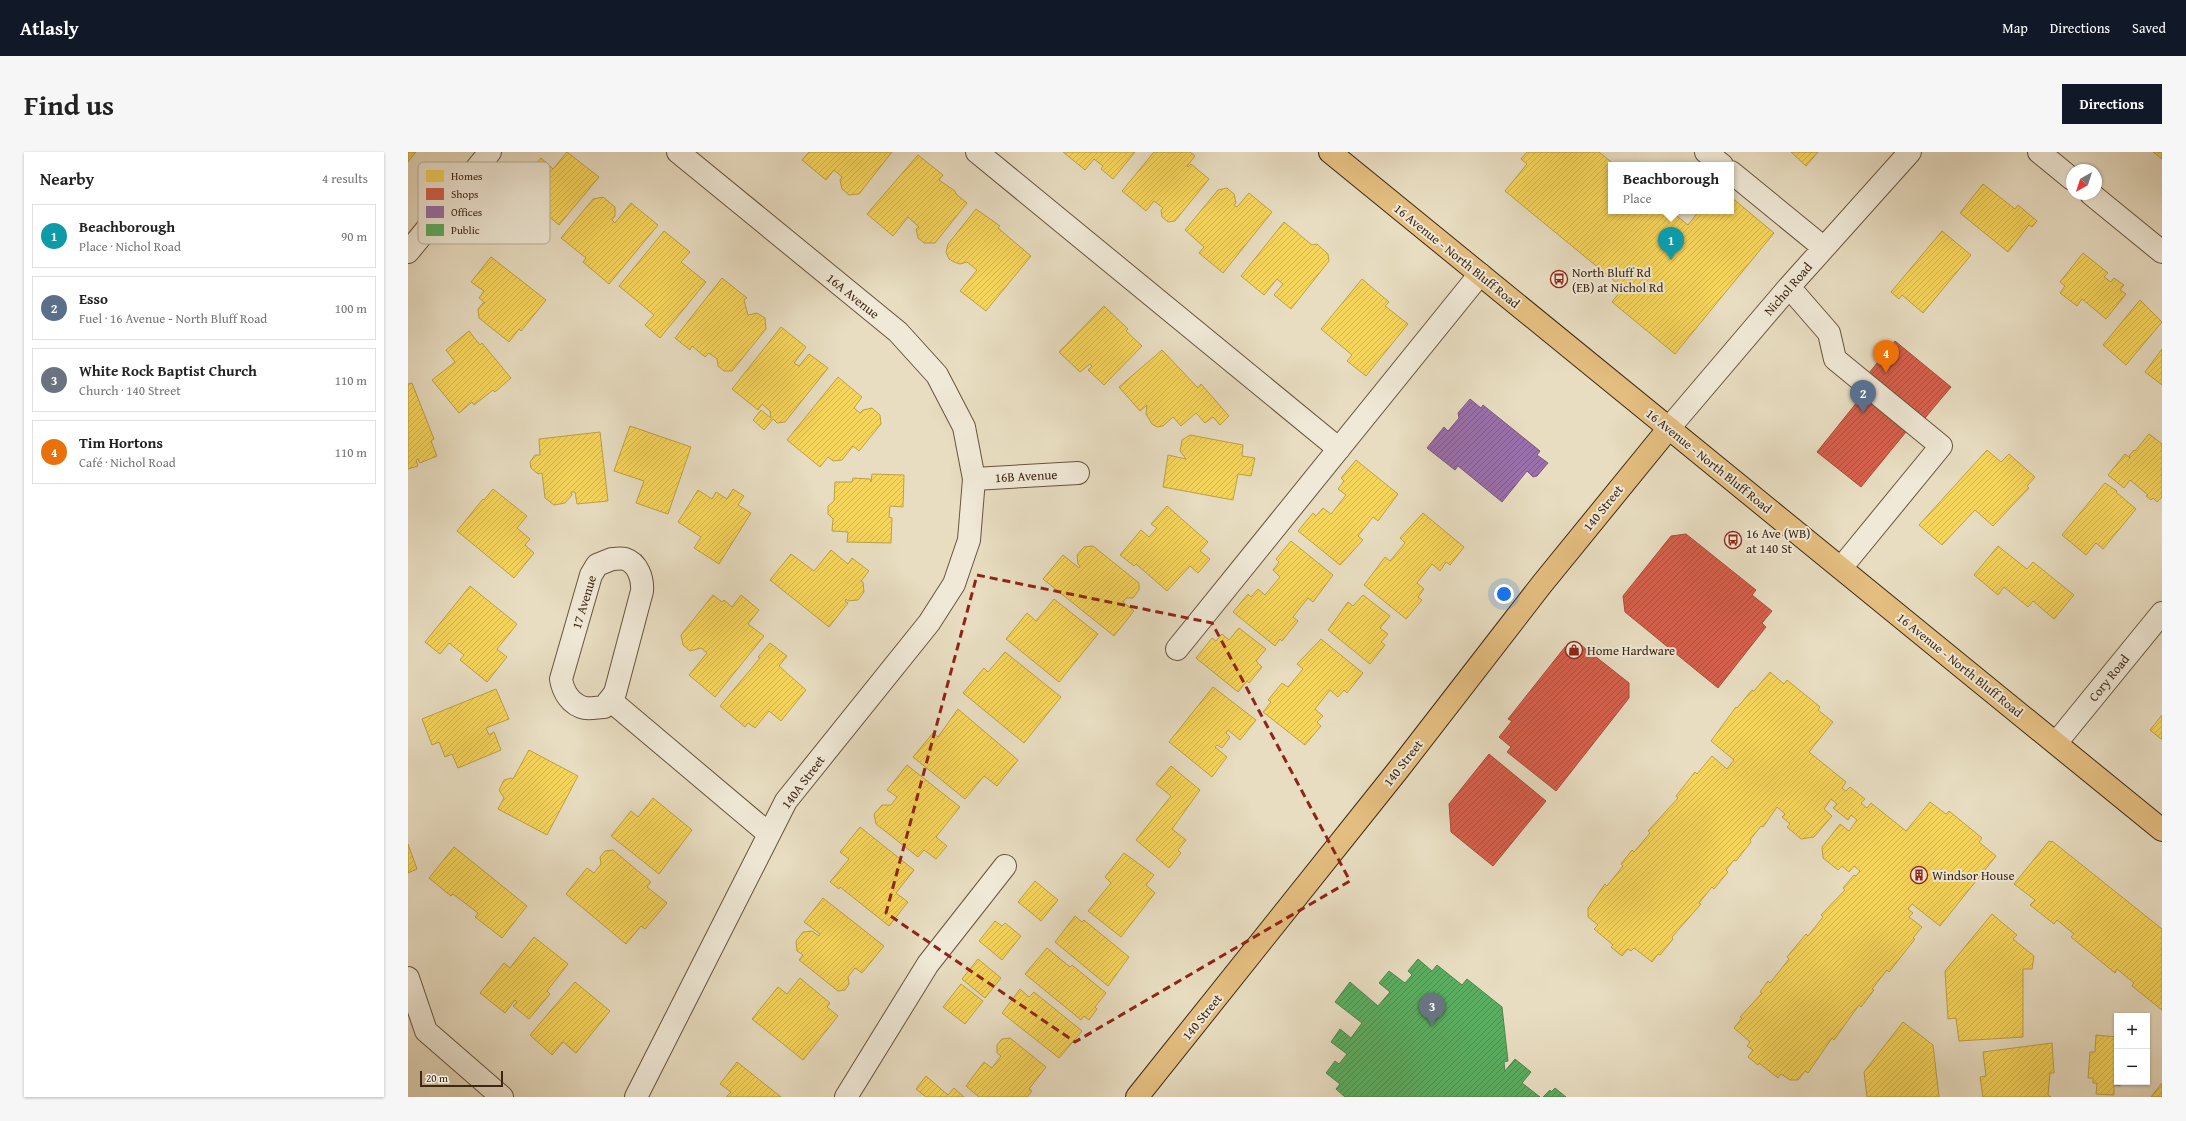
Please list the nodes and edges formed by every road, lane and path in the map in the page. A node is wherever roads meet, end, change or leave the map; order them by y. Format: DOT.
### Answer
graph roads {
  1 [pos="490,152"];
  2 [pos="678,152"];
  3 [pos="977,152"];
  4 [pos="1330,152"];
  5 [pos="1706,152"];
  6 [pos="1910,152"];
  7 [pos="2039,152"];
  8 [pos="482,162"];
  9 [pos="1718,162"];
  10 [pos="2066,173"];
  11 [pos="1734,174"];
  12 [pos="2098,200"];
  13 [pos="418,240"];
  14 [pos="1824,248"];
  15 [pos="408,252"];
  16 [pos="2162,252"];
  17 [pos="1480,274"];
  18 [pos="1789,287"];
  19 [pos="1669,428"];
  20 [pos="1339,448"];
  21 [pos="1078,473"];
  22 [pos="974,479"];
  23 [pos="1841,568"];
  24 [pos="2162,613"];
  25 [pos="1177,649"];
  26 [pos="610,700"];
  27 [pos="2056,743"];
  28 [pos="2162,830"];
  29 [pos="769,834"];
  30 [pos="1005,866"];
  31 [pos="408,978"];
  32 [pos="502,1097"];
  33 [pos="636,1097"];
  34 [pos="846,1097"];
  35 [pos="1137,1097"];
  1 -- 8 [label="street"];
  2 -- 22 [label="street, 16A Avenue"];
  3 -- 20 [label="street"];
  4 -- 17 [label="main road, 16 Avenue - North Bluff Road"];
  5 -- 9 [label="street"];
  6 -- 14 [label="street, Nichol Road"];
  7 -- 10 [label="street"];
  11 -- 14 [label="street"];
  12 -- 16 [label="street"];
  13 -- 15 [label="street"];
  14 -- 18 [label="street, Nichol Road"];
  17 -- 19 [label="main road, 16 Avenue - North Bluff Road"];
  17 -- 20 [label="street"];
  18 -- 19 [label="street, Nichol Road"];
  18 -- 23 [label="street"];
  19 -- 23 [label="main road, 16 Avenue - North Bluff Road"];
  19 -- 35 [label="main road, 140 Street"];
  20 -- 25 [label="street"];
  21 -- 22 [label="street, 16B Avenue"];
  22 -- 29 [label="street, 140A Street"];
  23 -- 27 [label="main road, 16 Avenue - North Bluff Road"];
  24 -- 27 [label="street, Cory Road"];
  26 -- 26 [label="street, 17 Avenue"];
  26 -- 29 [label="street"];
  27 -- 28 [label="main road, 16 Avenue - North Bluff Road"];
  29 -- 33 [label="street, 140A Street"];
  30 -- 34 [label="street"];
  31 -- 32 [label="street"];
}
